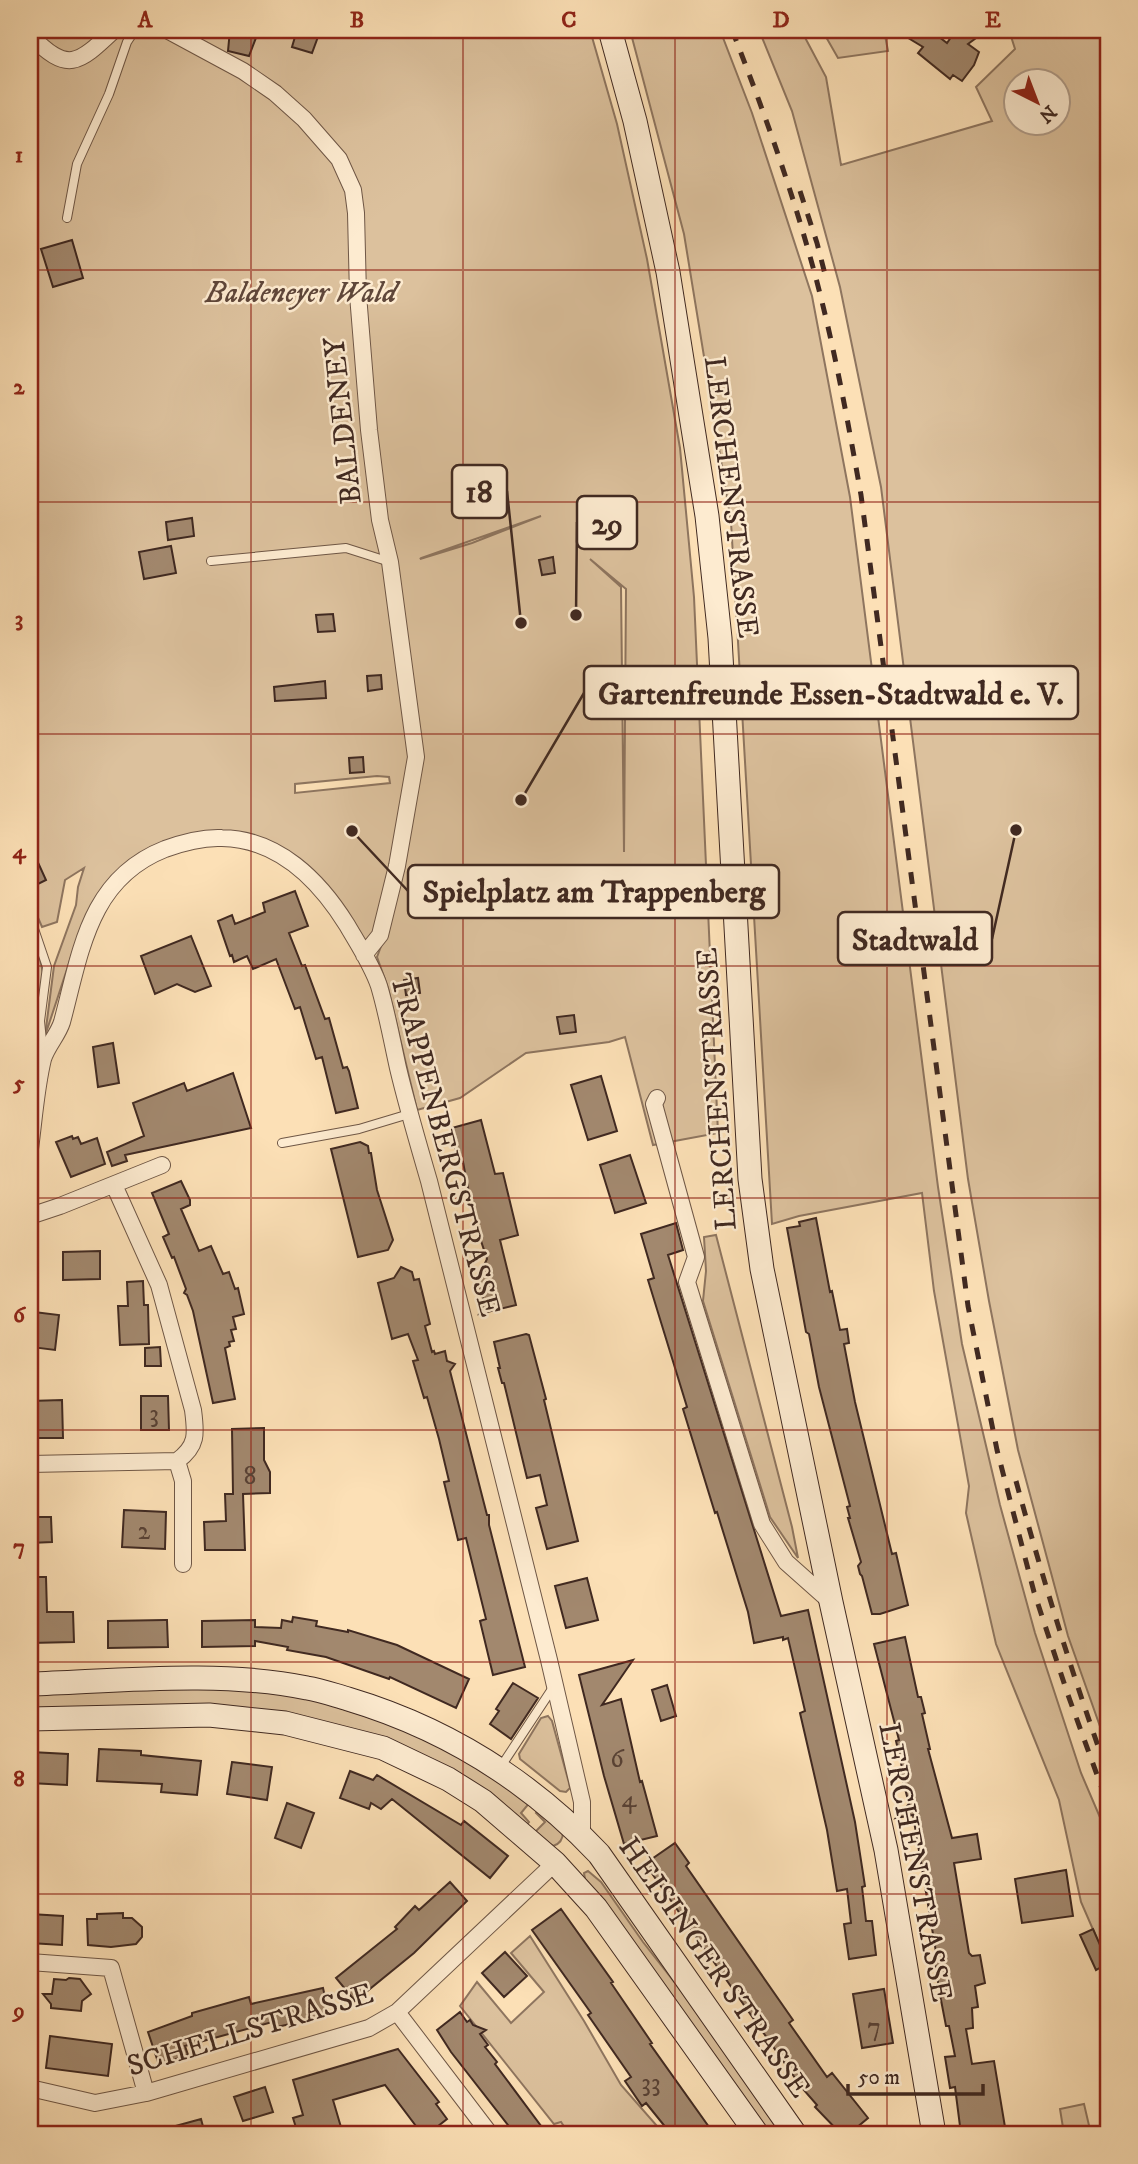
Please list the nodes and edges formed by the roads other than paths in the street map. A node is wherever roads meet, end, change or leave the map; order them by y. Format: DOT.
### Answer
graph roads {
  1 [pos="114,30"];
  2 [pos="135,30"];
  3 [pos="167,30"];
  4 [pos="610,30"];
  5 [pos="30,36"];
  6 [pos="67,218"];
  7 [pos="211,561"];
  8 [pos="390,562"];
  9 [pos="30,917"];
  10 [pos="364,955"];
  11 [pos="44,1057"];
  12 [pos="657,1098"];
  13 [pos="409,1114"];
  14 [pos="282,1143"];
  15 [pos="30,1149"];
  16 [pos="162,1165"];
  17 [pos="114,1185"];
  18 [pos="30,1216"];
  19 [pos="177,1461"];
  20 [pos="30,1464"];
  21 [pos="183,1564"];
  22 [pos="831,1602"];
  23 [pos="30,1684"];
  24 [pos="554,1686"];
  25 [pos="30,1719"];
  26 [pos="500,1769"];
  27 [pos="582,1836"];
  28 [pos="555,1863"];
  29 [pos="30,1962"];
  30 [pos="397,2012"];
  31 [pos="30,2088"];
  32 [pos="146,2093"];
  33 [pos="489,2134"];
  34 [pos="757,2134"];
  35 [pos="794,2134"];
  36 [pos="934,2134"];
  1 -- 5 [label="street"];
  2 -- 6 [label="lane"];
  3 -- 8 [label="street, BALDENEY"];
  4 -- 22 [label="main road, LERCHENSTRASSE"];
  7 -- 8 [label="lane, BALDENEY"];
  8 -- 10 [label="street, BALDENEY"];
  9 -- 11 [label="lane"];
  10 -- 11 [label="street, TRAPPENBERGSTRASSE"];
  10 -- 13 [label="street, TRAPPENBERGSTRASSE"];
  11 -- 15 [label="street, TRAPPENBERGSTRASSE"];
  12 -- 22 [label="street, LERCHENSTRASSE"];
  13 -- 14 [label="lane"];
  13 -- 24 [label="street, TRAPPENBERGSTRASSE"];
  16 -- 17 [label="street"];
  17 -- 18 [label="street"];
  17 -- 19 [label="street"];
  19 -- 20 [label="street"];
  19 -- 21 [label="street"];
  22 -- 36 [label="main road, LERCHENSTRASSE"];
  23 -- 26 [label="main road, HEISINGER STRASSE"];
  24 -- 26 [label="lane"];
  24 -- 27 [label="street, TRAPPENBERGSTRASSE"];
  25 -- 28 [label="main road, HEISINGER STRASSE"];
  26 -- 27 [label="main road, HEISINGER STRASSE"];
  27 -- 28 [label="main road, HEISINGER STRASSE"];
  27 -- 35 [label="main road, HEISINGER STRASSE"];
  28 -- 30 [label="street, SCHELLSTRASSE"];
  28 -- 34 [label="main road, HEISINGER STRASSE"];
  29 -- 32 [label="street"];
  30 -- 32 [label="street, SCHELLSTRASSE"];
  30 -- 33 [label="street"];
  31 -- 32 [label="street, SCHELLSTRASSE"];
}
